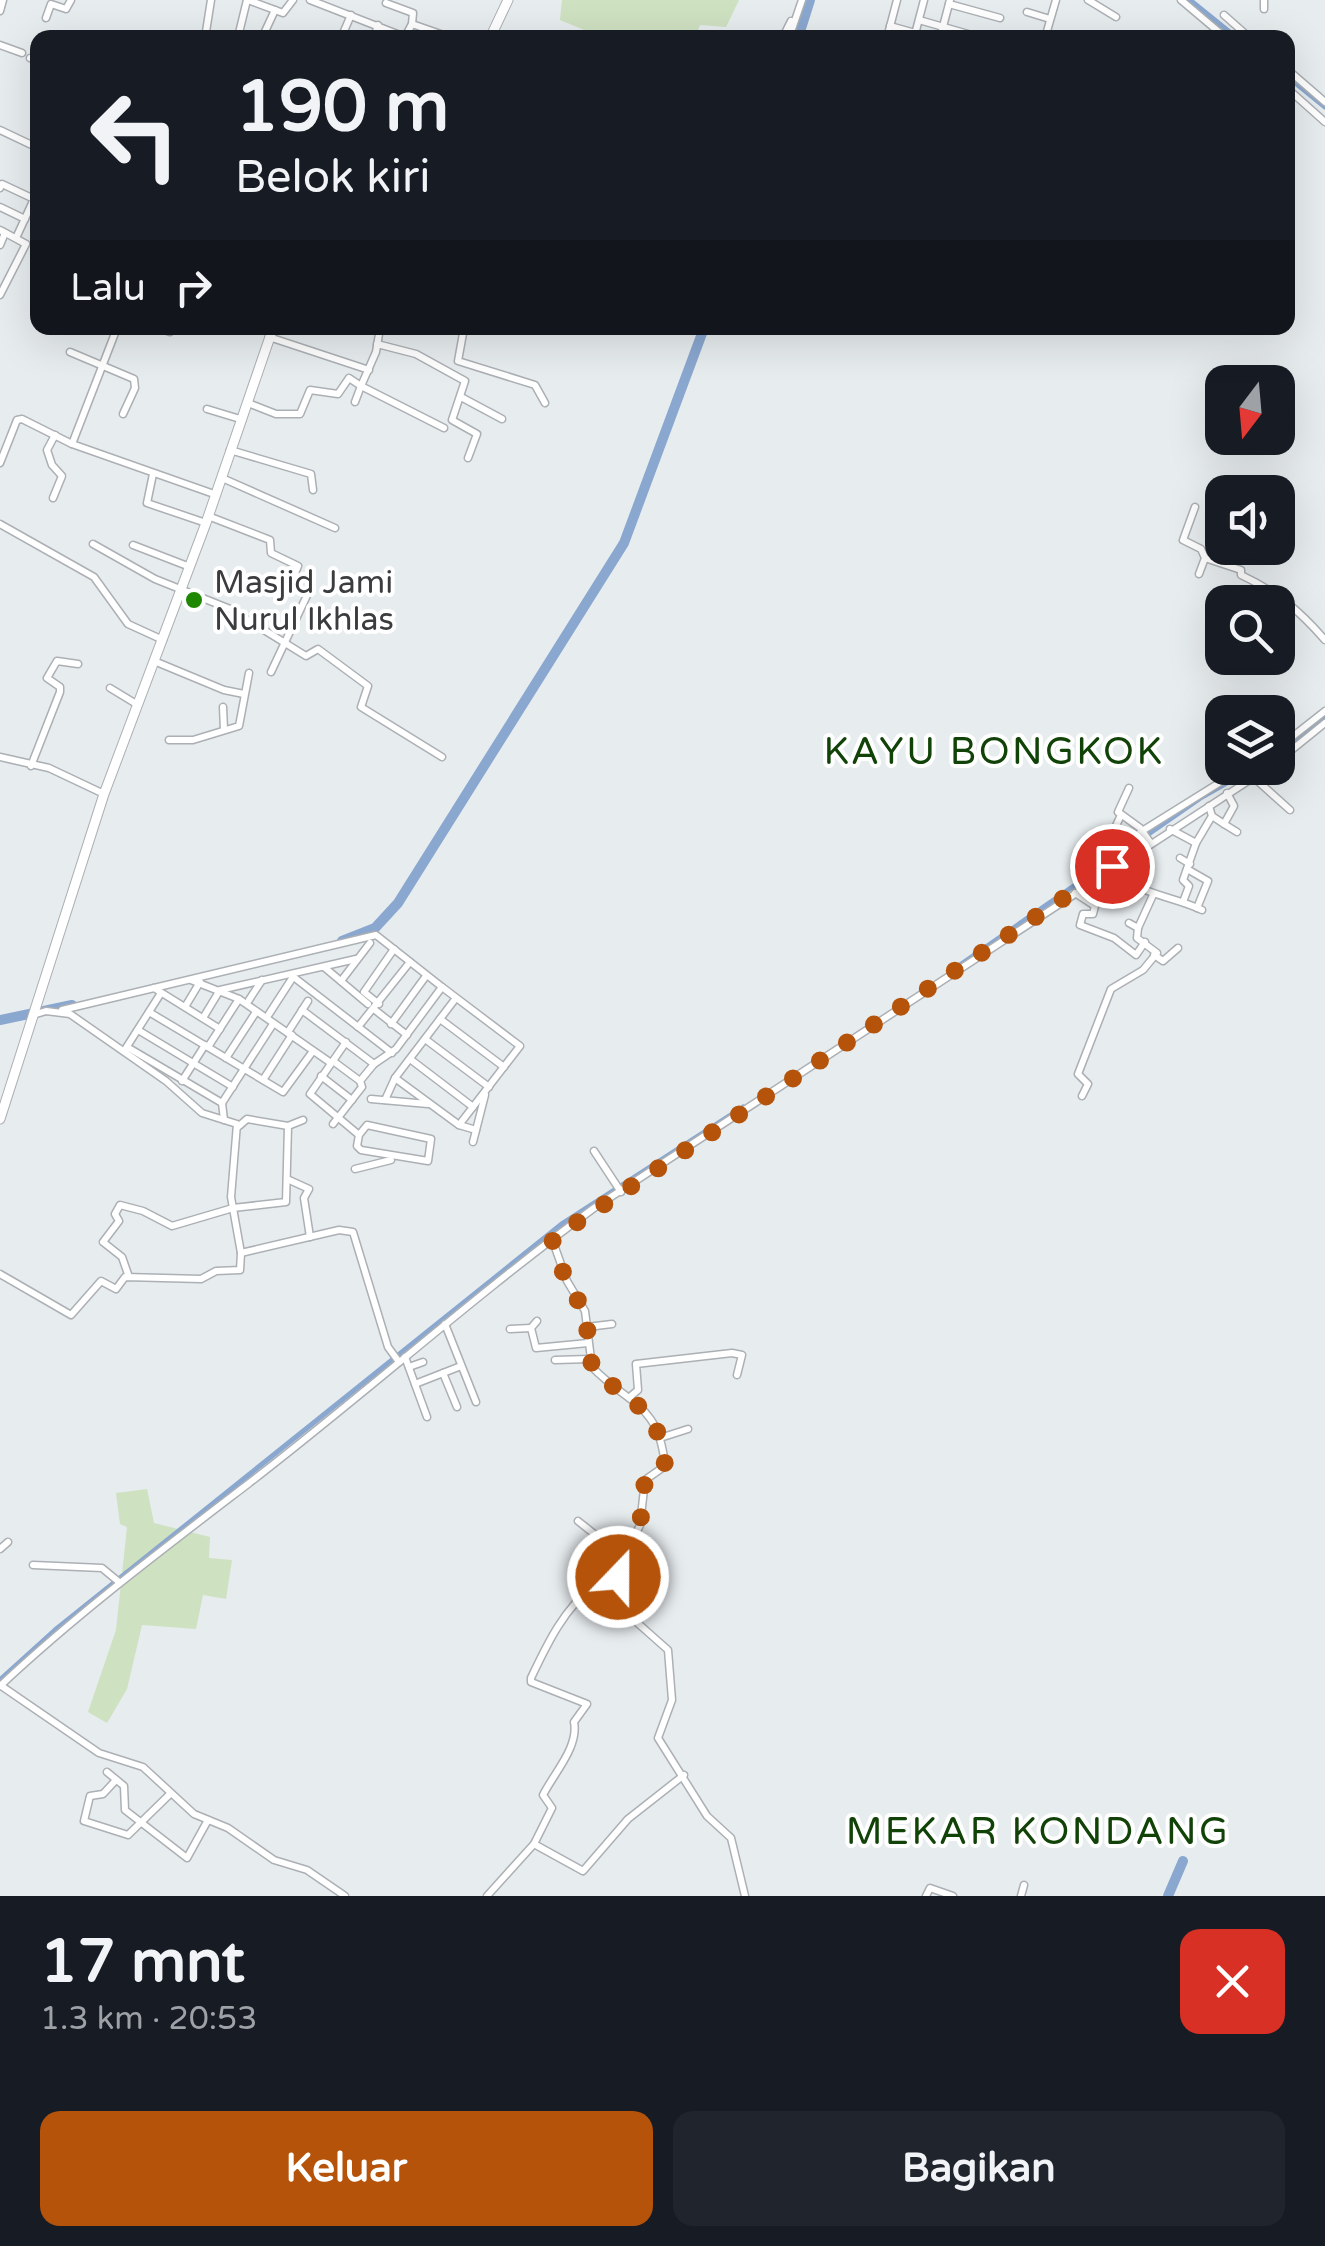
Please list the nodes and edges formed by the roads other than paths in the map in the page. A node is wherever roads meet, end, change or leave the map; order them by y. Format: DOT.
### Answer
graph roads {
  1 [pos="3,0"];
  2 [pos="71,0"];
  3 [pos="211,0"];
  4 [pos="250,0"];
  5 [pos="293,0"];
  6 [pos="310,0"];
  7 [pos="508,0"];
  8 [pos="897,0"];
  9 [pos="924,0"];
  10 [pos="1056,0"];
  11 [pos="1181,0"];
  12 [pos="802,1"];
  13 [pos="949,2"];
  14 [pos="1094,2"];
  15 [pos="327,3"];
  16 [pos="386,3"];
  17 [pos="275,10"];
  18 [pos="0,11"];
  19 [pos="1027,12"];
  20 [pos="350,15"];
  21 [pos="1224,15"];
  22 [pos="1116,17"];
  23 [pos="46,18"];
  24 [pos="1000,18"];
  25 [pos="1050,19"];
  26 [pos="919,20"];
  27 [pos="412,24"];
  28 [pos="378,26"];
  29 [pos="890,26"];
  30 [pos="943,27"];
  31 [pos="207,30"];
  32 [pos="240,30"];
  33 [pos="266,30"];
  34 [pos="344,30"];
  35 [pos="377,30"];
  36 [pos="388,30"];
  37 [pos="409,30"];
  38 [pos="429,30"];
  39 [pos="494,30"];
  40 [pos="791,30"];
  41 [pos="889,30"];
  42 [pos="901,30"];
  43 [pos="916,30"];
  44 [pos="942,30"];
  45 [pos="954,30"];
  46 [pos="1047,30"];
  47 [pos="1217,30"];
  48 [pos="1241,30"];
  49 [pos="0,44"];
  50 [pos="30,57"];
  51 [pos="1295,76"];
  52 [pos="1295,96"];
  53 [pos="1325,102"];
  54 [pos="1325,122"];
  55 [pos="0,130"];
  56 [pos="30,143"];
  57 [pos="0,188"];
  58 [pos="30,197"];
  59 [pos="0,207"];
  60 [pos="30,208"];
  61 [pos="25,220"];
  62 [pos="3,232"];
  63 [pos="16,238"];
  64 [pos="0,244"];
  65 [pos="0,295"];
  66 [pos="114,335"];
  67 [pos="270,335"];
  68 [pos="279,335"];
  69 [pos="379,335"];
  70 [pos="463,335"];
  71 [pos="377,344"];
  72 [pos="70,352"];
  73 [pos="468,365"];
  74 [pos="102,366"];
  75 [pos="369,370"];
  76 [pos="465,380"];
  77 [pos="361,386"];
  78 [pos="461,397"];
  79 [pos="356,402"];
  80 [pos="248,403"];
  81 [pos="545,403"];
  82 [pos="207,409"];
  83 [pos="124,414"];
  84 [pos="240,419"];
  85 [pos="502,419"];
  86 [pos="444,428"];
  87 [pos="55,435"];
  88 [pos="72,444"];
  89 [pos="229,450"];
  90 [pos="468,458"];
  91 [pos="0,463"];
  92 [pos="152,474"];
  93 [pos="220,477"];
  94 [pos="313,490"];
  95 [pos="214,494"];
  96 [pos="52,498"];
  97 [pos="1195,508"];
  98 [pos="207,520"];
  99 [pos="0,524"];
  100 [pos="335,528"];
  101 [pos="92,544"];
  102 [pos="133,544"];
  103 [pos="1205,558"];
  104 [pos="1226,565"];
  105 [pos="190,568"];
  106 [pos="1199,574"];
  107 [pos="292,580"];
  108 [pos="182,587"];
  109 [pos="310,588"];
  110 [pos="163,640"];
  111 [pos="1325,640"];
  112 [pos="286,642"];
  113 [pos="154,662"];
  114 [pos="78,664"];
  115 [pos="270,672"];
  116 [pos="249,673"];
  117 [pos="110,688"];
  118 [pos="244,694"];
  119 [pos="138,705"];
  120 [pos="222,707"];
  121 [pos="1324,716"];
  122 [pos="224,730"];
  123 [pos="169,740"];
  124 [pos="1298,741"];
  125 [pos="1295,742"];
  126 [pos="1295,744"];
  127 [pos="0,757"];
  128 [pos="442,758"];
  129 [pos="31,766"];
  130 [pos="1223,785"];
  131 [pos="1239,785"];
  132 [pos="1262,785"];
  133 [pos="1129,788"];
  134 [pos="1227,793"];
  135 [pos="104,794"];
  136 [pos="1207,799"];
  137 [pos="1290,810"];
  138 [pos="1120,816"];
  139 [pos="1166,816"];
  140 [pos="1212,816"];
  141 [pos="1224,824"];
  142 [pos="1172,827"];
  143 [pos="1142,832"];
  144 [pos="1236,832"];
  145 [pos="1150,842"];
  146 [pos="1196,843"];
  147 [pos="1180,858"];
  148 [pos="1111,863"];
  149 [pos="1189,867"];
  150 [pos="1075,893"];
  151 [pos="1154,895"];
  152 [pos="1183,902"];
  153 [pos="1129,923"];
  154 [pos="1138,928"];
  155 [pos="370,942"];
  156 [pos="1145,942"];
  157 [pos="1178,948"];
  158 [pos="394,949"];
  159 [pos="1154,955"];
  160 [pos="356,959"];
  161 [pos="410,962"];
  162 [pos="324,967"];
  163 [pos="292,976"];
  164 [pos="426,976"];
  165 [pos="190,980"];
  166 [pos="263,980"];
  167 [pos="340,981"];
  168 [pos="200,982"];
  169 [pos="442,987"];
  170 [pos="220,990"];
  171 [pos="158,991"];
  172 [pos="239,998"];
  173 [pos="456,998"];
  174 [pos="250,1000"];
  175 [pos="308,1001"];
  176 [pos="374,1006"];
  177 [pos="184,1007"];
  178 [pos="302,1010"];
  179 [pos="58,1011"];
  180 [pos="149,1012"];
  181 [pos="256,1012"];
  182 [pos="269,1014"];
  183 [pos="32,1015"];
  184 [pos="203,1018"];
  185 [pos="440,1019"];
  186 [pos="273,1024"];
  187 [pos="391,1024"];
  188 [pos="358,1027"];
  189 [pos="220,1029"];
  190 [pos="138,1030"];
  191 [pos="290,1034"];
  192 [pos="407,1035"];
  193 [pos="425,1039"];
  194 [pos="346,1042"];
  195 [pos="206,1046"];
  196 [pos="125,1050"];
  197 [pos="313,1050"];
  198 [pos="392,1053"];
  199 [pos="226,1058"];
  200 [pos="410,1059"];
  201 [pos="194,1062"];
  202 [pos="332,1062"];
  203 [pos="374,1064"];
  204 [pos="504,1067"];
  205 [pos="244,1069"];
  206 [pos="321,1076"];
  207 [pos="395,1078"];
  208 [pos="263,1080"];
  209 [pos="182,1081"];
  210 [pos="360,1081"];
  211 [pos="233,1087"];
  212 [pos="488,1088"];
  213 [pos="1082,1096"];
  214 [pos="371,1099"];
  215 [pos="352,1100"];
  216 [pos="385,1100"];
  217 [pos="222,1104"];
  218 [pos="430,1104"];
  219 [pos="473,1107"];
  220 [pos="340,1116"];
  221 [pos="0,1118"];
  222 [pos="303,1120"];
  223 [pos="224,1122"];
  224 [pos="333,1124"];
  225 [pos="459,1125"];
  226 [pos="288,1126"];
  227 [pos="239,1128"];
  228 [pos="476,1130"];
  229 [pos="359,1135"];
  230 [pos="473,1142"];
  231 [pos="594,1151"];
  232 [pos="397,1158"];
  233 [pos="355,1169"];
  234 [pos="287,1179"];
  235 [pos="619,1190"];
  236 [pos="233,1208"];
  237 [pos="310,1237"];
  238 [pos="552,1239"];
  239 [pos="240,1253"];
  240 [pos="0,1274"];
  241 [pos="129,1277"];
  242 [pos="446,1324"];
  243 [pos="612,1324"];
  244 [pos="587,1327"];
  245 [pos="510,1328"];
  246 [pos="588,1343"];
  247 [pos="398,1358"];
  248 [pos="590,1359"];
  249 [pos="555,1360"];
  250 [pos="423,1362"];
  251 [pos="462,1366"];
  252 [pos="408,1367"];
  253 [pos="443,1373"];
  254 [pos="737,1375"];
  255 [pos="415,1384"];
  256 [pos="631,1396"];
  257 [pos="436,1399"];
  258 [pos="476,1402"];
  259 [pos="423,1404"];
  260 [pos="456,1407"];
  261 [pos="427,1417"];
  262 [pos="688,1428"];
  263 [pos="660,1438"];
  264 [pos="578,1521"];
  265 [pos="8,1542"];
  266 [pos="0,1549"];
  267 [pos="623,1558"];
  268 [pos="33,1565"];
  269 [pos="117,1580"];
  270 [pos="612,1585"];
  271 [pos="0,1686"];
  272 [pos="107,1772"];
  273 [pos="684,1775"];
  274 [pos="116,1780"];
  275 [pos="169,1795"];
  276 [pos="208,1820"];
  277 [pos="140,1823"];
  278 [pos="534,1844"];
  279 [pos="1024,1886"];
  280 [pos="346,1896"];
  281 [pos="487,1896"];
  282 [pos="744,1896"];
  283 [pos="926,1896"];
  284 [pos="953,1896"];
  285 [pos="1021,1896"];
  1 -- 18 [label="street"];
  2 -- 23 [label="street"];
  3 -- 31 [label="street"];
  4 -- 17 [label="street"];
  4 -- 32 [label="street"];
  5 -- 17 [label="street"];
  6 -- 15 [label="street"];
  7 -- 39 [label="street"];
  8 -- 29 [label="street"];
  9 -- 26 [label="street"];
  10 -- 25 [label="street"];
  11 -- 47 [label="street"];
  12 -- 40 [label="street"];
  13 -- 24 [label="street"];
  13 -- 30 [label="street"];
  14 -- 22 [label="street"];
  15 -- 20 [label="street"];
  16 -- 27 [label="street"];
  17 -- 33 [label="street"];
  19 -- 25 [label="street"];
  20 -- 28 [label="street"];
  20 -- 34 [label="street"];
  21 -- 48 [label="street"];
  25 -- 46 [label="street"];
  26 -- 30 [label="street"];
  26 -- 43 [label="street"];
  27 -- 37 [label="street"];
  27 -- 38 [label="street"];
  28 -- 35 [label="street"];
  28 -- 36 [label="street"];
  29 -- 41 [label="street"];
  29 -- 42 [label="street"];
  30 -- 44 [label="street"];
  30 -- 45 [label="street"];
  49 -- 50 [label="street"];
  51 -- 53 [label="street"];
  52 -- 54 [label="street"];
  55 -- 56 [label="street"];
  57 -- 58 [label="street"];
  59 -- 61 [label="street"];
  60 -- 61 [label="street"];
  61 -- 63 [label="street"];
  62 -- 63 [label="street"];
  62 -- 64 [label="street"];
  63 -- 65 [label="street"];
  66 -- 74 [label="street"];
  67 -- 80 [label="street"];
  68 -- 75 [label="street"];
  69 -- 71 [label="street"];
  70 -- 73 [label="street"];
  71 -- 75 [label="street"];
  71 -- 76 [label="street"];
  72 -- 74 [label="street"];
  73 -- 76 [label="street"];
  73 -- 81 [label="street"];
  74 -- 83 [label="street"];
  74 -- 88 [label="street"];
  75 -- 77 [label="street"];
  76 -- 78 [label="street"];
  77 -- 79 [label="street"];
  77 -- 80 [label="street"];
  77 -- 86 [label="street"];
  78 -- 85 [label="street"];
  78 -- 90 [label="street"];
  80 -- 84 [label="street"];
  82 -- 84 [label="street"];
  84 -- 89 [label="street"];
  87 -- 88 [label="street"];
  87 -- 91 [label="street"];
  87 -- 96 [label="street"];
  88 -- 92 [label="street"];
  89 -- 93 [label="street"];
  89 -- 94 [label="street"];
  92 -- 95 [label="street"];
  92 -- 98 [label="street"];
  93 -- 95 [label="street"];
  93 -- 100 [label="street"];
  95 -- 98 [label="street"];
  97 -- 103 [label="street"];
  98 -- 105 [label="street"];
  98 -- 107 [label="street"];
  99 -- 110 [label="street"];
  101 -- 108 [label="street"];
  102 -- 105 [label="street"];
  103 -- 106 [label="street"];
  104 -- 111 [label="street"];
  105 -- 108 [label="street"];
  108 -- 110 [label="street"];
  108 -- 112 [label="street"];
  109 -- 112 [label="street"];
  110 -- 113 [label="street"];
  112 -- 115 [label="street"];
  112 -- 128 [label="street"];
  113 -- 118 [label="street"];
  113 -- 119 [label="street"];
  114 -- 129 [label="street"];
  116 -- 118 [label="street"];
  117 -- 119 [label="street"];
  118 -- 122 [label="street"];
  119 -- 135 [label="street"];
  120 -- 122 [label="street"];
  121 -- 124 [label="street"];
  122 -- 123 [label="street"];
  124 -- 125 [label="street"];
  124 -- 126 [label="street"];
  127 -- 129 [label="street"];
  129 -- 135 [label="street"];
  130 -- 136 [label="street"];
  131 -- 134 [label="street"];
  132 -- 137 [label="street"];
  133 -- 138 [label="street"];
  134 -- 136 [label="street"];
  134 -- 141 [label="street"];
  135 -- 183 [label="street"];
  136 -- 139 [label="street"];
  136 -- 140 [label="street"];
  136 -- 142 [label="street"];
  138 -- 143 [label="street"];
  138 -- 148 [label="street"];
  139 -- 142 [label="street"];
  139 -- 143 [label="street"];
  140 -- 141 [label="street"];
  140 -- 146 [label="street"];
  141 -- 144 [label="street"];
  142 -- 145 [label="street"];
  142 -- 146 [label="street"];
  143 -- 145 [label="street"];
  143 -- 148 [label="street"];
  145 -- 148 [label="street"];
  146 -- 149 [label="street"];
  147 -- 149 [label="street"];
  148 -- 150 [label="street"];
  148 -- 151 [label="street"];
  149 -- 152 [label="street"];
  149 -- 152 [label="street"];
  150 -- 156 [label="street"];
  150 -- 235 [label="street"];
  151 -- 152 [label="street"];
  151 -- 154 [label="street"];
  153 -- 154 [label="street"];
  154 -- 156 [label="street"];
  155 -- 160 [label="street"];
  156 -- 159 [label="street"];
  157 -- 159 [label="street"];
  158 -- 161 [label="street"];
  158 -- 165 [label="street"];
  158 -- 176 [label="street"];
  159 -- 213 [label="street"];
  160 -- 162 [label="street"];
  160 -- 167 [label="street"];
  161 -- 164 [label="street"];
  161 -- 176 [label="street"];
  162 -- 163 [label="street"];
  162 -- 167 [label="street"];
  163 -- 166 [label="street"];
  163 -- 182 [label="street"];
  163 -- 188 [label="street"];
  164 -- 169 [label="street"];
  164 -- 187 [label="street"];
  165 -- 168 [label="street"];
  165 -- 171 [label="street"];
  166 -- 170 [label="street"];
  166 -- 174 [label="street"];
  167 -- 176 [label="street"];
  168 -- 170 [label="street"];
  168 -- 177 [label="street"];
  169 -- 173 [label="street"];
  169 -- 192 [label="street"];
  170 -- 172 [label="street"];
  170 -- 184 [label="street"];
  171 -- 177 [label="street"];
  171 -- 179 [label="street"];
  171 -- 180 [label="street"];
  172 -- 181 [label="street"];
  172 -- 189 [label="street"];
  173 -- 185 [label="street"];
  173 -- 204 [label="street"];
  175 -- 178 [label="street"];
  176 -- 187 [label="street"];
  176 -- 188 [label="street"];
  177 -- 184 [label="street"];
  178 -- 191 [label="street"];
  178 -- 194 [label="street"];
  179 -- 183 [label="street"];
  179 -- 196 [label="street"];
  180 -- 190 [label="street"];
  180 -- 195 [label="street"];
  181 -- 186 [label="street"];
  181 -- 199 [label="street"];
  183 -- 221 [label="street"];
  184 -- 189 [label="street"];
  185 -- 193 [label="street"];
  185 -- 204 [label="street"];
  186 -- 191 [label="street"];
  186 -- 205 [label="street"];
  187 -- 192 [label="street"];
  188 -- 198 [label="street"];
  189 -- 195 [label="street"];
  190 -- 196 [label="street"];
  190 -- 201 [label="street"];
  191 -- 197 [label="street"];
  191 -- 208 [label="street"];
  192 -- 198 [label="street"];
  193 -- 200 [label="street"];
  193 -- 212 [label="street"];
  194 -- 202 [label="street"];
  194 -- 203 [label="street"];
  195 -- 199 [label="street"];
  195 -- 201 [label="street"];
  196 -- 209 [label="street"];
  196 -- 223 [label="street"];
  197 -- 202 [label="street"];
  197 -- 208 [label="street"];
  198 -- 203 [label="street"];
  199 -- 205 [label="street"];
  200 -- 207 [label="street"];
  200 -- 219 [label="street"];
  201 -- 209 [label="street"];
  201 -- 211 [label="street"];
  202 -- 206 [label="street"];
  202 -- 210 [label="street"];
  203 -- 210 [label="street"];
  204 -- 212 [label="street"];
  205 -- 208 [label="street"];
  205 -- 211 [label="street"];
  206 -- 215 [label="street"];
  206 -- 220 [label="street"];
  207 -- 216 [label="street"];
  207 -- 218 [label="street"];
  209 -- 217 [label="street"];
  210 -- 215 [label="street"];
  211 -- 217 [label="street"];
  212 -- 219 [label="street"];
  212 -- 228 [label="street"];
  214 -- 216 [label="street"];
  215 -- 220 [label="street"];
  216 -- 218 [label="street"];
  217 -- 223 [label="street"];
  218 -- 225 [label="street"];
  219 -- 225 [label="street"];
  220 -- 224 [label="street"];
  220 -- 229 [label="street"];
  222 -- 226 [label="street"];
  223 -- 227 [label="street"];
  225 -- 228 [label="street"];
  226 -- 227 [label="street"];
  226 -- 234 [label="street"];
  227 -- 236 [label="street"];
  228 -- 230 [label="street"];
  229 -- 232 [label="street"];
  229 -- 232 [label="street"];
  231 -- 235 [label="street"];
  232 -- 233 [label="street"];
  234 -- 236 [label="street"];
  234 -- 237 [label="street"];
  235 -- 238 [label="street"];
  236 -- 239 [label="street"];
  236 -- 241 [label="street"];
  237 -- 239 [label="street"];
  237 -- 247 [label="street"];
  238 -- 242 [label="street"];
  238 -- 244 [label="street"];
  239 -- 241 [label="street"];
  240 -- 241 [label="street"];
  242 -- 247 [label="street"];
  242 -- 251 [label="street"];
  243 -- 244 [label="street"];
  244 -- 246 [label="street"];
  245 -- 246 [label="street"];
  246 -- 248 [label="street"];
  247 -- 252 [label="street"];
  247 -- 269 [label="street"];
  248 -- 249 [label="street"];
  248 -- 256 [label="street"];
  250 -- 252 [label="street"];
  251 -- 253 [label="street"];
  251 -- 258 [label="street"];
  252 -- 255 [label="street"];
  253 -- 255 [label="street"];
  253 -- 260 [label="street"];
  254 -- 256 [label="street"];
  255 -- 259 [label="street"];
  256 -- 263 [label="street"];
  257 -- 259 [label="street"];
  259 -- 261 [label="street"];
  262 -- 263 [label="street"];
  263 -- 267 [label="street"];
  264 -- 267 [label="street"];
  265 -- 266 [label="street"];
  267 -- 270 [label="street"];
  268 -- 269 [label="street"];
  269 -- 271 [label="street"];
  270 -- 273 [label="street"];
  270 -- 278 [label="street"];
  271 -- 275 [label="street"];
  272 -- 274 [label="street"];
  273 -- 278 [label="street"];
  273 -- 282 [label="street"];
  274 -- 277 [label="street"];
  274 -- 277 [label="street"];
  275 -- 276 [label="street"];
  275 -- 277 [label="street"];
  276 -- 277 [label="street"];
  276 -- 280 [label="street"];
  278 -- 281 [label="street"];
  279 -- 285 [label="street"];
  283 -- 284 [label="street"];
}
